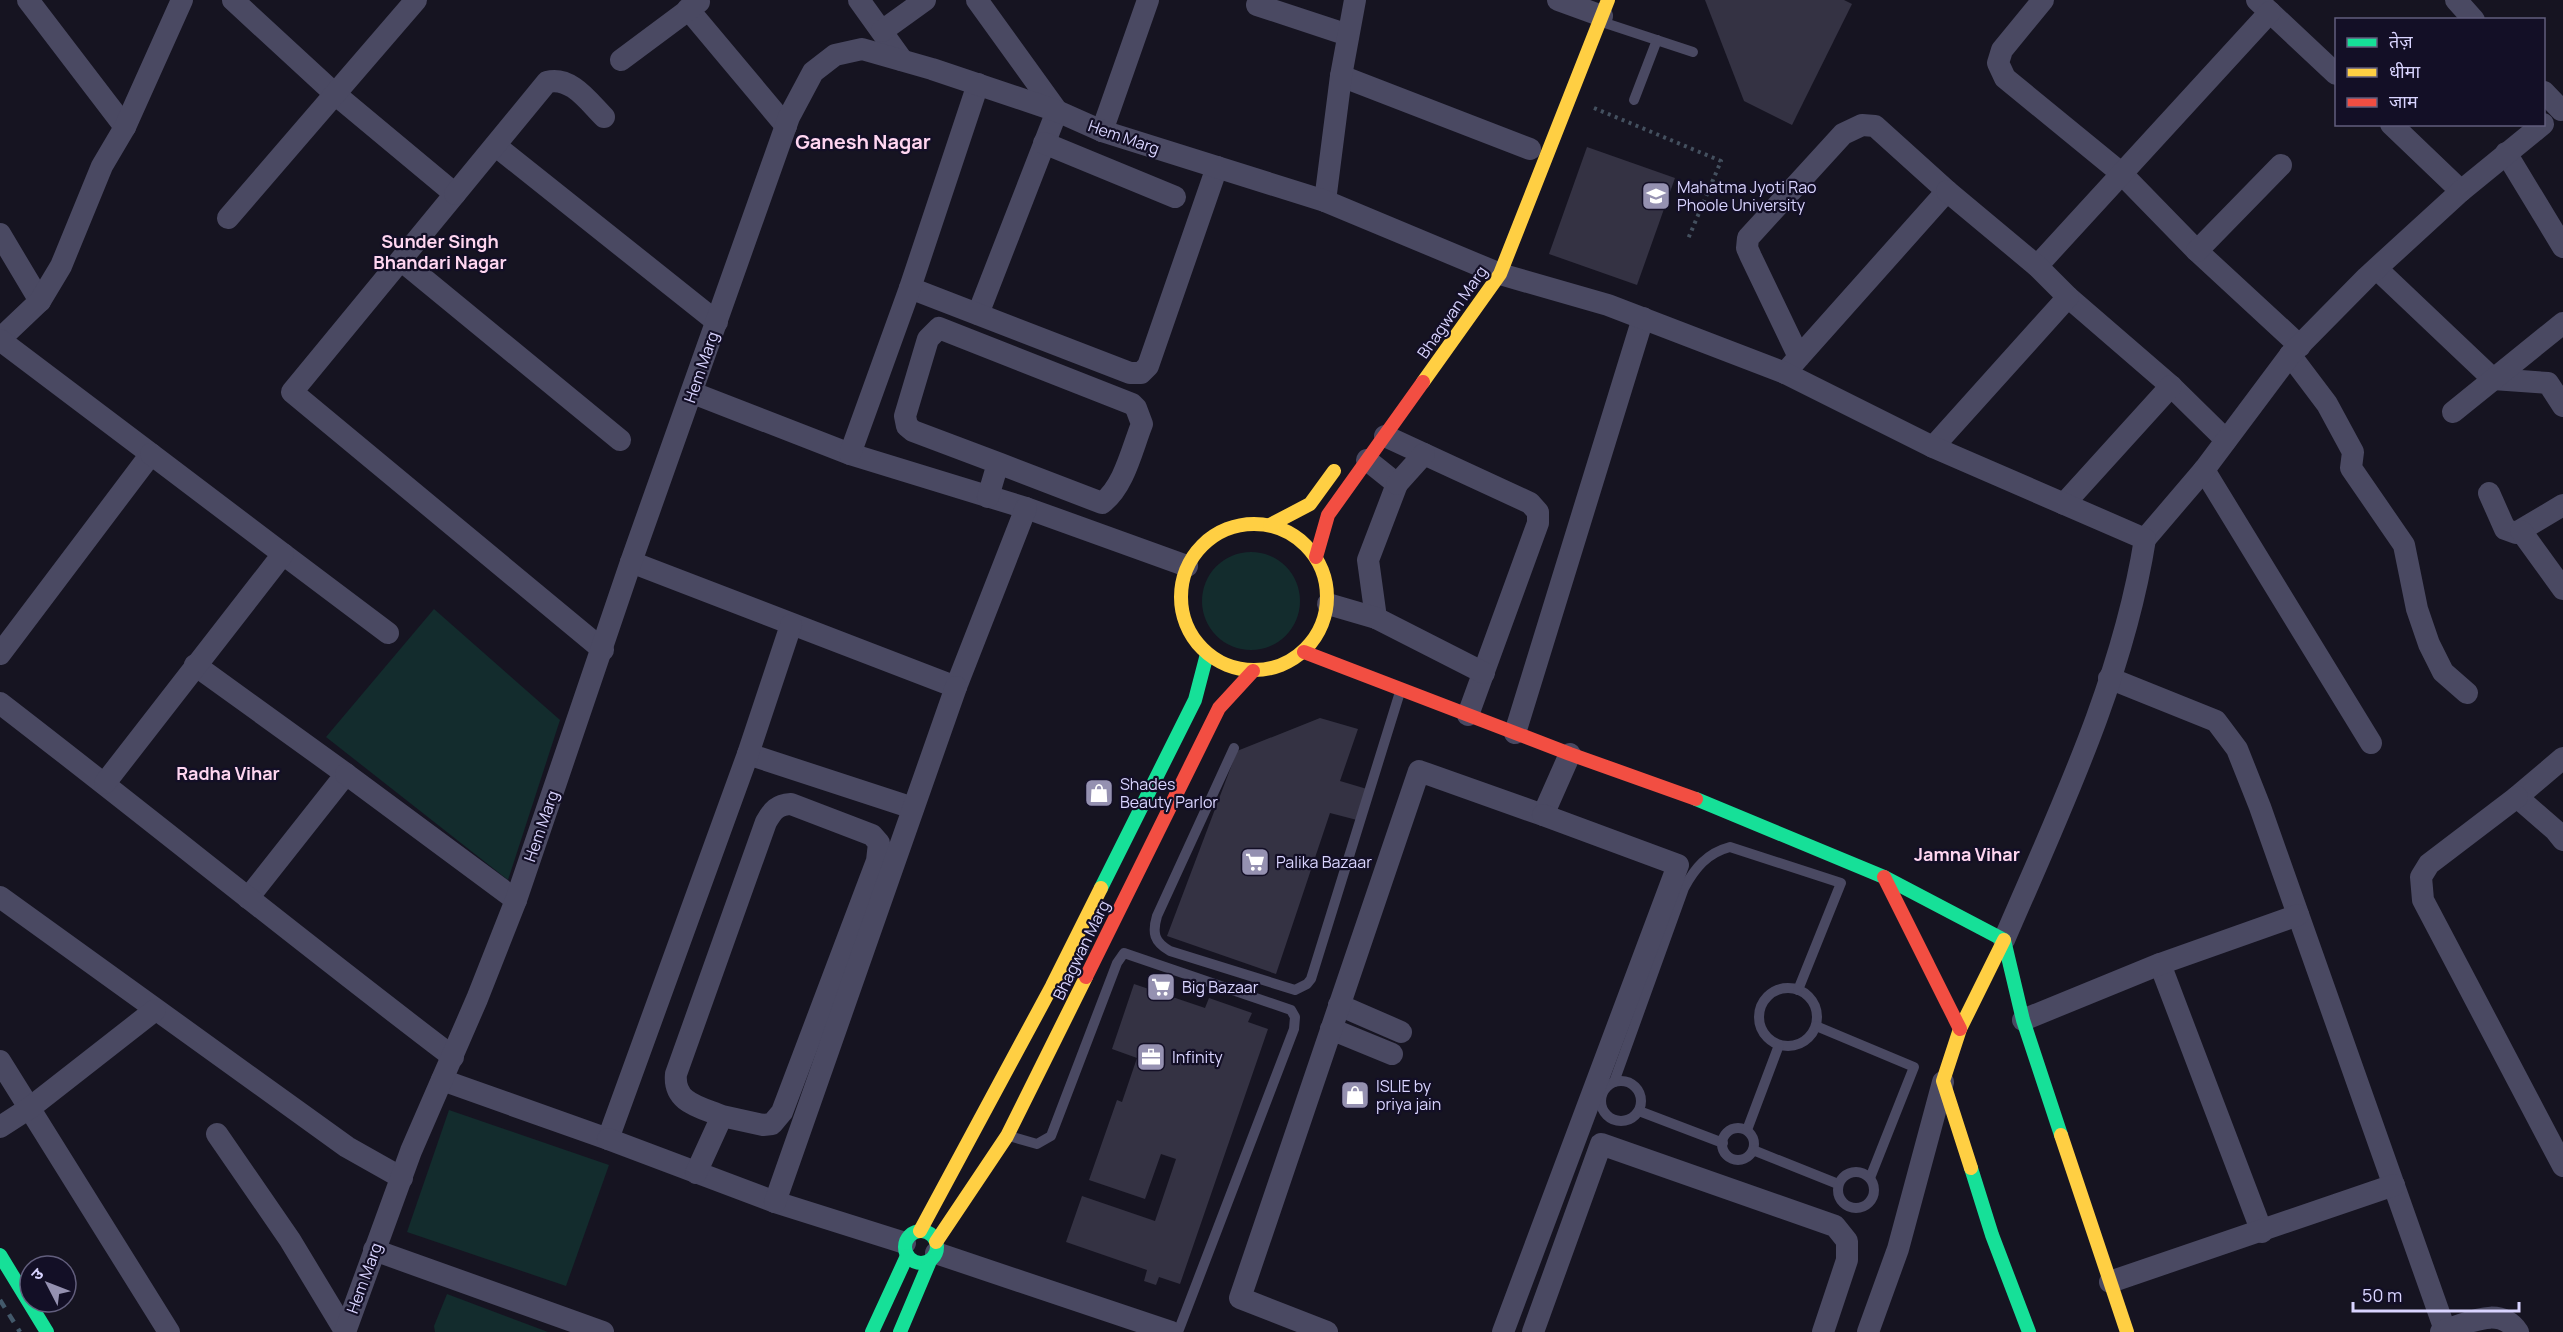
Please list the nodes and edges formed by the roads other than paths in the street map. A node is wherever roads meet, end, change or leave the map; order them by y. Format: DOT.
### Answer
graph roads {
  1 [pos="28,0"];
  2 [pos="182,0"];
  3 [pos="233,0"];
  4 [pos="416,0"];
  5 [pos="859,0"];
  6 [pos="925,0"];
  7 [pos="977,0"];
  8 [pos="1148,0"];
  9 [pos="1355,0"];
  10 [pos="1558,0"];
  11 [pos="2043,0"];
  12 [pos="2456,0"];
  13 [pos="694,5"];
  14 [pos="1257,5"];
  15 [pos="2264,6"];
  16 [pos="1594,11"];
  17 [pos="2472,18"];
  18 [pos="882,31"];
  19 [pos="1348,35"];
  20 [pos="1657,40"];
  21 [pos="1694,52"];
  22 [pos="621,60"];
  23 [pos="902,60"];
  24 [pos="2335,72"];
  25 [pos="1341,76"];
  26 [pos="978,84"];
  27 [pos="335,94"];
  28 [pos="2545,95"];
  29 [pos="1634,100"];
  30 [pos="1057,111"];
  31 [pos="604,117"];
  32 [pos="2553,117"];
  33 [pos="786,126"];
  34 [pos="2393,126"];
  35 [pos="2541,126"];
  36 [pos="125,127"];
  37 [pos="1102,131"];
  38 [pos="1044,143"];
  39 [pos="496,146"];
  40 [pos="1530,149"];
  41 [pos="2506,153"];
  42 [pos="2281,165"];
  43 [pos="1217,167"];
  44 [pos="2121,173"];
  45 [pos="1947,191"];
  46 [pos="2460,191"];
  47 [pos="455,194"];
  48 [pos="1175,197"];
  49 [pos="1325,201"];
  50 [pos="228,218"];
  51 [pos="0,234"];
  52 [pos="2563,246"];
  53 [pos="2197,251"];
  54 [pos="402,261"];
  55 [pos="2037,266"];
  56 [pos="1486,268"];
  57 [pos="2376,269"];
  58 [pos="910,288"];
  59 [pos="2068,297"];
  60 [pos="40,301"];
  61 [pos="978,314"];
  62 [pos="1643,318"];
  63 [pos="717,322"];
  64 [pos="2563,323"];
  65 [pos="0,340"];
  66 [pos="2295,351"];
  67 [pos="1792,365"];
  68 [pos="2493,379"];
  69 [pos="2170,386"];
  70 [pos="693,393"];
  71 [pos="2563,406"];
  72 [pos="2453,412"];
  73 [pos="1385,436"];
  74 [pos="621,440"];
  75 [pos="2226,440"];
  76 [pos="1933,447"];
  77 [pos="151,454"];
  78 [pos="850,454"];
  79 [pos="1424,454"];
  80 [pos="1356,458"];
  81 [pos="998,463"];
  82 [pos="2204,470"];
  83 [pos="1397,484"];
  84 [pos="2489,493"];
  85 [pos="988,497"];
  86 [pos="2064,504"];
  87 [pos="2563,505"];
  88 [pos="1026,508"];
  89 [pos="1270,525"];
  90 [pos="2521,531"];
  91 [pos="2145,539"];
  92 [pos="283,554"];
  93 [pos="1316,557"];
  94 [pos="631,562"];
  95 [pos="1187,566"];
  96 [pos="2563,589"];
  97 [pos="1328,604"];
  98 [pos="1376,618"];
  99 [pos="791,625"];
  100 [pos="388,633"];
  101 [pos="603,650"];
  102 [pos="1304,652"];
  103 [pos="0,654"];
  104 [pos="1206,654"];
  105 [pos="195,665"];
  106 [pos="1252,671"];
  107 [pos="1484,673"];
  108 [pos="2109,678"];
  109 [pos="956,687"];
  110 [pos="1401,689"];
  111 [pos="2467,693"];
  112 [pos="0,703"];
  113 [pos="1468,715"];
  114 [pos="1515,733"];
  115 [pos="2371,743"];
  116 [pos="1234,748"];
  117 [pos="748,754"];
  118 [pos="1570,754"];
  119 [pos="2563,758"];
  120 [pos="346,774"];
  121 [pos="105,783"];
  122 [pos="2517,797"];
  123 [pos="913,808"];
  124 [pos="1543,815"];
  125 [pos="2563,840"];
  126 [pos="1850,862"];
  127 [pos="1884,877"];
  128 [pos="1840,883"];
  129 [pos="0,897"];
  130 [pos="248,897"];
  131 [pos="516,900"];
  132 [pos="2298,915"];
  133 [pos="2004,940"];
  134 [pos="2160,964"];
  135 [pos="1798,990"];
  136 [pos="1340,1005"];
  137 [pos="155,1010"];
  138 [pos="2023,1020"];
  139 [pos="1816,1026"];
  140 [pos="1331,1029"];
  141 [pos="1960,1029"];
  142 [pos="1401,1032"];
  143 [pos="1779,1045"];
  144 [pos="1392,1054"];
  145 [pos="453,1057"];
  146 [pos="0,1061"];
  147 [pos="442,1080"];
  148 [pos="1943,1081"];
  149 [pos="1614,1082"];
  150 [pos="31,1107"];
  151 [pos="1639,1111"];
  152 [pos="722,1116"];
  153 [pos="0,1127"];
  154 [pos="1747,1130"];
  155 [pos="217,1134"];
  156 [pos="1007,1136"];
  157 [pos="608,1139"];
  158 [pos="1723,1143"];
  159 [pos="1753,1150"];
  160 [pos="2561,1155"];
  161 [pos="696,1173"];
  162 [pos="1870,1178"];
  163 [pos="402,1179"];
  164 [pos="1838,1184"];
  165 [pos="2394,1185"];
  166 [pos="775,1202"];
  167 [pos="2262,1232"];
  168 [pos="910,1243"];
  169 [pos="374,1250"];
  170 [pos="934,1252"];
  171 [pos="0,1255"];
  172 [pos="2110,1282"];
  173 [pos="2443,1331"];
  174 [pos="47,1332"];
  175 [pos="169,1332"];
  176 [pos="345,1332"];
  177 [pos="603,1332"];
  178 [pos="872,1332"];
  179 [pos="900,1332"];
  180 [pos="1171,1332"];
  181 [pos="1178,1332"];
  182 [pos="1327,1332"];
  183 [pos="1503,1332"];
  184 [pos="1533,1332"];
  185 [pos="1823,1332"];
  186 [pos="1868,1332"];
  187 [pos="2029,1332"];
  188 [pos="2127,1332"];
  189 [pos="2518,1332"];
  1 -- 36 [label="street"];
  2 -- 36 [label="street"];
  3 -- 27 [label="street"];
  4 -- 27 [label="street"];
  5 -- 18 [label="street"];
  6 -- 18 [label="street"];
  7 -- 30 [label="street"];
  8 -- 37 [label="street"];
  9 -- 19 [label="street"];
  10 -- 16 [label="street"];
  11 -- 44 [label="street"];
  12 -- 17 [label="street"];
  13 -- 22 [label="street"];
  13 -- 33 [label="street"];
  14 -- 19 [label="street"];
  15 -- 24 [label="street"];
  15 -- 44 [label="street"];
  16 -- 20 [label="lane"];
  16 -- 56 [label="street, Bhagwan Marg"];
  18 -- 23 [label="street"];
  19 -- 25 [label="street"];
  20 -- 21 [label="lane"];
  20 -- 29 [label="lane"];
  23 -- 26 [label="street, Hem Marg"];
  23 -- 33 [label="street, Hem Marg"];
  25 -- 40 [label="street"];
  25 -- 49 [label="street"];
  26 -- 30 [label="street, Hem Marg"];
  26 -- 58 [label="street"];
  27 -- 47 [label="street"];
  27 -- 50 [label="street"];
  28 -- 32 [label="street"];
  30 -- 37 [label="street, Hem Marg"];
  30 -- 38 [label="street"];
  31 -- 39 [label="street"];
  33 -- 63 [label="street, Hem Marg"];
  34 -- 46 [label="street"];
  35 -- 41 [label="street"];
  36 -- 60 [label="street"];
  37 -- 43 [label="street, Hem Marg"];
  38 -- 48 [label="street"];
  38 -- 61 [label="street"];
  39 -- 47 [label="street"];
  39 -- 63 [label="street"];
  41 -- 46 [label="street"];
  41 -- 52 [label="street"];
  42 -- 53 [label="street"];
  43 -- 49 [label="street, Hem Marg"];
  43 -- 61 [label="street"];
  44 -- 53 [label="street"];
  44 -- 55 [label="street"];
  45 -- 55 [label="street"];
  45 -- 67 [label="street"];
  45 -- 67 [label="street"];
  46 -- 57 [label="street"];
  47 -- 54 [label="street"];
  49 -- 56 [label="street, Hem Marg"];
  51 -- 60 [label="street"];
  53 -- 66 [label="street"];
  54 -- 74 [label="street"];
  54 -- 101 [label="street"];
  55 -- 59 [label="street"];
  56 -- 62 [label="street, Hem Marg"];
  56 -- 73 [label="street, Bhagwan Marg"];
  57 -- 66 [label="street"];
  57 -- 68 [label="street"];
  58 -- 61 [label="street"];
  58 -- 78 [label="street"];
  59 -- 69 [label="street"];
  59 -- 76 [label="street"];
  60 -- 65 [label="street"];
  62 -- 67 [label="street, Hem Marg"];
  62 -- 114 [label="street"];
  63 -- 70 [label="street, Hem Marg"];
  64 -- 68 [label="street"];
  65 -- 77 [label="street"];
  66 -- 75 [label="street"];
  66 -- 111 [label="street"];
  67 -- 76 [label="street, Hem Marg"];
  68 -- 71 [label="street"];
  68 -- 72 [label="street"];
  69 -- 75 [label="street"];
  69 -- 86 [label="street"];
  70 -- 78 [label="street"];
  70 -- 94 [label="street, Hem Marg"];
  73 -- 79 [label="street"];
  73 -- 80 [label="street, Bhagwan Marg"];
  75 -- 82 [label="street"];
  76 -- 86 [label="street, Hem Marg"];
  77 -- 92 [label="street"];
  77 -- 103 [label="street"];
  78 -- 85 [label="street"];
  79 -- 83 [label="street"];
  79 -- 107 [label="street"];
  80 -- 83 [label="street"];
  80 -- 89 [label="street, Bhagwan Marg"];
  80 -- 93 [label="street, Bhagwan Marg"];
  81 -- 81 [label="street"];
  81 -- 85 [label="street"];
  82 -- 91 [label="street"];
  82 -- 115 [label="street"];
  83 -- 98 [label="street"];
  84 -- 90 [label="street"];
  85 -- 88 [label="street"];
  86 -- 91 [label="street, Hem Marg"];
  87 -- 90 [label="street"];
  88 -- 95 [label="street"];
  88 -- 109 [label="street"];
  89 -- 93 [label="street"];
  89 -- 95 [label="street"];
  90 -- 96 [label="street"];
  91 -- 108 [label="street"];
  92 -- 100 [label="street"];
  92 -- 105 [label="street"];
  93 -- 97 [label="street"];
  94 -- 99 [label="street"];
  94 -- 101 [label="street, Hem Marg"];
  95 -- 104 [label="street"];
  97 -- 98 [label="street"];
  97 -- 102 [label="street"];
  98 -- 107 [label="street"];
  99 -- 109 [label="street"];
  99 -- 117 [label="street"];
  101 -- 131 [label="street, Hem Marg"];
  102 -- 106 [label="street"];
  102 -- 110 [label="street"];
  104 -- 106 [label="street"];
  104 -- 168 [label="street, Bhagwan Marg"];
  105 -- 120 [label="street"];
  105 -- 121 [label="street"];
  106 -- 156 [label="street, Bhagwan Marg"];
  107 -- 113 [label="street"];
  108 -- 132 [label="street"];
  108 -- 133 [label="street"];
  109 -- 123 [label="street"];
  110 -- 113 [label="street"];
  110 -- 116 [label="lane"];
  112 -- 121 [label="street"];
  113 -- 114 [label="street"];
  114 -- 118 [label="street"];
  117 -- 123 [label="street"];
  117 -- 157 [label="street"];
  118 -- 124 [label="street"];
  118 -- 126 [label="street"];
  119 -- 122 [label="street"];
  120 -- 130 [label="street"];
  120 -- 131 [label="street"];
  121 -- 130 [label="street"];
  122 -- 125 [label="street"];
  122 -- 160 [label="street"];
  123 -- 166 [label="street"];
  124 -- 136 [label="street"];
  124 -- 183 [label="street"];
  126 -- 127 [label="street"];
  126 -- 128 [label="lane"];
  127 -- 133 [label="street"];
  127 -- 141 [label="street"];
  128 -- 135 [label="lane"];
  128 -- 149 [label="lane"];
  129 -- 137 [label="street"];
  130 -- 145 [label="street"];
  131 -- 145 [label="street, Hem Marg"];
  132 -- 134 [label="street"];
  132 -- 165 [label="street"];
  133 -- 138 [label="street"];
  133 -- 141 [label="street"];
  134 -- 138 [label="street"];
  134 -- 167 [label="street"];
  135 -- 139 [label="lane"];
  135 -- 143 [label="lane"];
  136 -- 140 [label="street"];
  136 -- 142 [label="street"];
  137 -- 150 [label="street"];
  137 -- 163 [label="street"];
  138 -- 172 [label="street"];
  139 -- 143 [label="lane"];
  139 -- 162 [label="lane"];
  140 -- 144 [label="street"];
  140 -- 182 [label="street"];
  141 -- 148 [label="street"];
  143 -- 154 [label="lane"];
  145 -- 147 [label="street, Hem Marg"];
  146 -- 150 [label="street"];
  147 -- 157 [label="street"];
  147 -- 163 [label="street, Hem Marg"];
  148 -- 186 [label="street"];
  148 -- 187 [label="street"];
  149 -- 151 [label="lane"];
  149 -- 151 [label="lane"];
  150 -- 153 [label="street"];
  150 -- 175 [label="street"];
  151 -- 158 [label="lane"];
  152 -- 152 [label="street"];
  152 -- 161 [label="street"];
  154 -- 158 [label="lane"];
  154 -- 159 [label="lane"];
  155 -- 176 [label="street"];
  156 -- 170 [label="street, Bhagwan Marg"];
  156 -- 181 [label="lane"];
  157 -- 161 [label="street"];
  158 -- 159 [label="lane"];
  159 -- 164 [label="lane"];
  161 -- 166 [label="street"];
  162 -- 164 [label="lane"];
  162 -- 164 [label="lane"];
  163 -- 169 [label="street, Hem Marg"];
  165 -- 167 [label="street"];
  165 -- 173 [label="street"];
  166 -- 168 [label="street"];
  167 -- 172 [label="street"];
  168 -- 170 [label="street"];
  168 -- 170 [label="street"];
  168 -- 178 [label="street, Bhagwan Marg"];
  169 -- 176 [label="street, Hem Marg"];
  169 -- 177 [label="street"];
  170 -- 179 [label="street, Bhagwan Marg"];
  170 -- 180 [label="street"];
  171 -- 174 [label="street"];
  172 -- 188 [label="street"];
  173 -- 189 [label="street"];
  184 -- 185 [label="street"];
}
